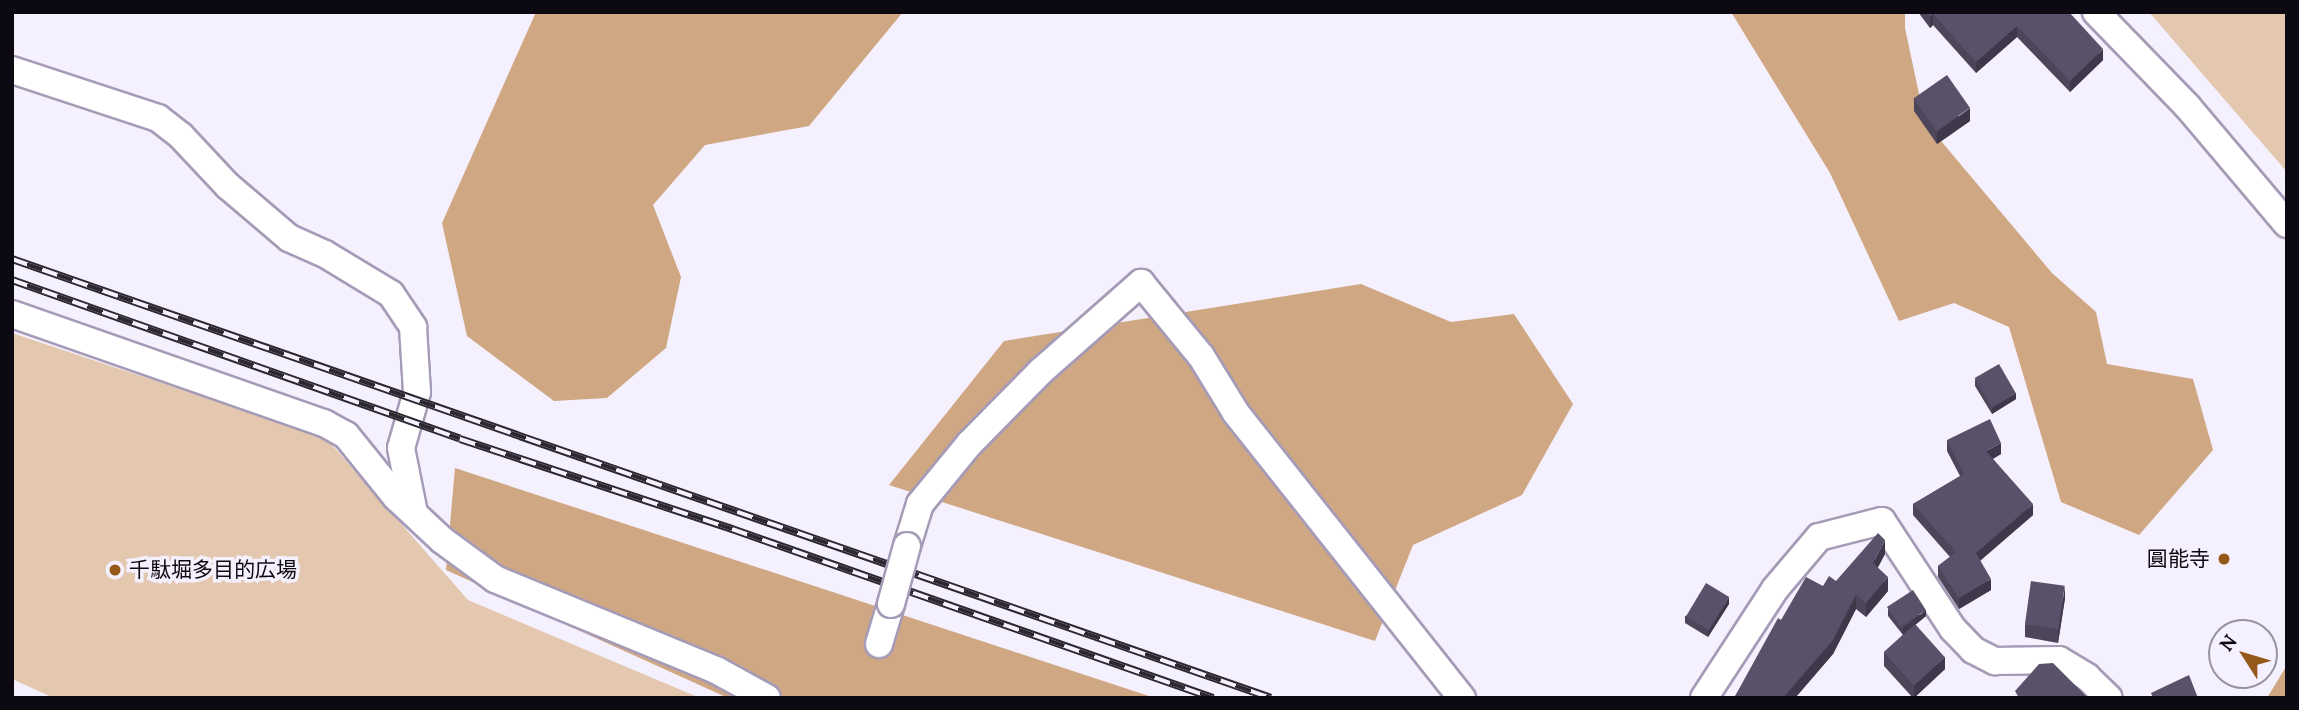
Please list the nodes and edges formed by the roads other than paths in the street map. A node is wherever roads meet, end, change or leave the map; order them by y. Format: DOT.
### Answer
graph roads {
  1 [pos="2096,12"];
  2 [pos="12,70"];
  3 [pos="2287,225"];
  4 [pos="12,314"];
  5 [pos="414,513"];
  6 [pos="879,644"];
  7 [pos="767,698"];
  8 [pos="1462,698"];
  9 [pos="1704,698"];
  10 [pos="2109,698"];
  1 -- 3 [label="street"];
  2 -- 5 [label="street"];
  4 -- 5 [label="street"];
  5 -- 7 [label="street"];
  6 -- 8 [label="street, bridge"];
  9 -- 10 [label="street"];
}
